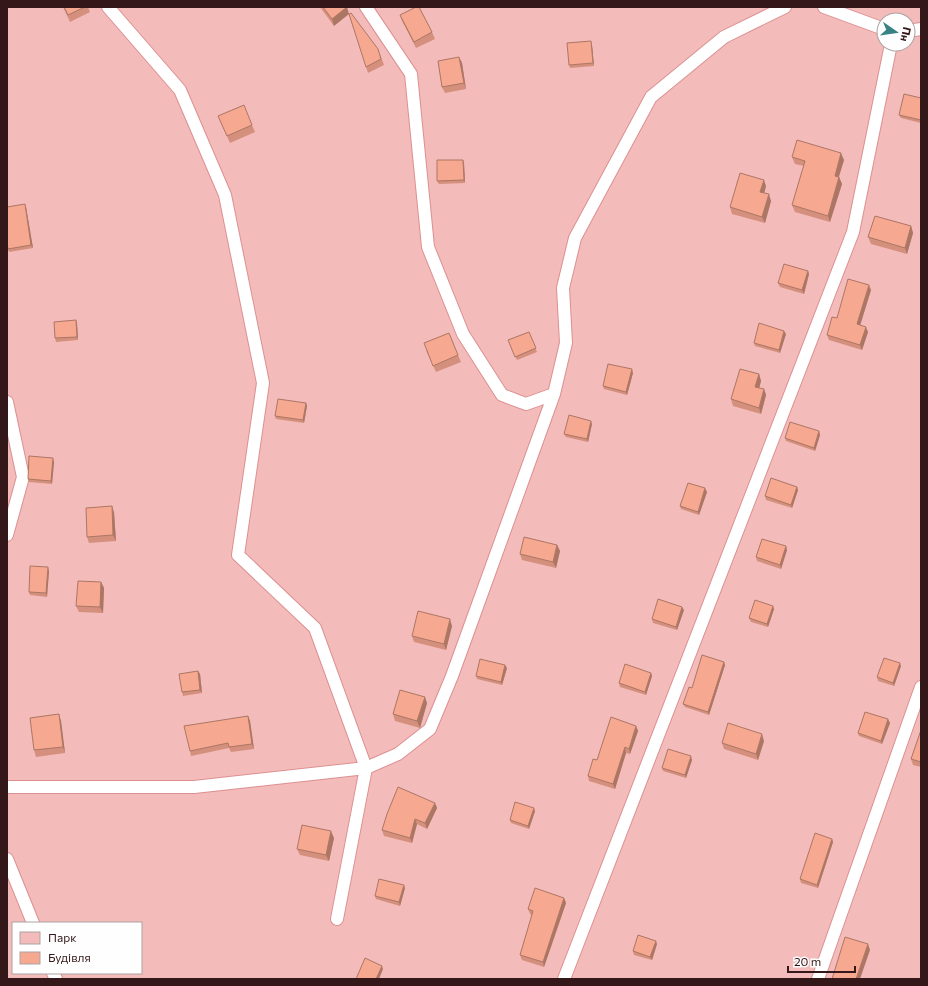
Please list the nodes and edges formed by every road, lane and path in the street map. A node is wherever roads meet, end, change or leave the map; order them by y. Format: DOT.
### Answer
graph roads {
  1 [pos="108,7"];
  2 [pos="366,7"];
  3 [pos="785,7"];
  4 [pos="824,7"];
  5 [pos="876,27"];
  6 [pos="889,52"];
  7 [pos="554,394"];
  8 [pos="7,402"];
  9 [pos="7,535"];
  10 [pos="921,687"];
  11 [pos="366,768"];
  12 [pos="7,787"];
  13 [pos="7,859"];
  14 [pos="337,919"];
  15 [pos="33,922"];
  16 [pos="564,979"];
  17 [pos="818,979"];
  1 -- 11 [label="lane"];
  2 -- 7 [label="lane"];
  3 -- 7 [label="lane"];
  4 -- 5 [label="lane"];
  6 -- 16 [label="lane"];
  7 -- 11 [label="lane"];
  8 -- 9 [label="lane"];
  10 -- 17 [label="lane"];
  11 -- 12 [label="lane"];
  11 -- 14 [label="lane"];
  13 -- 15 [label="lane"];
}
